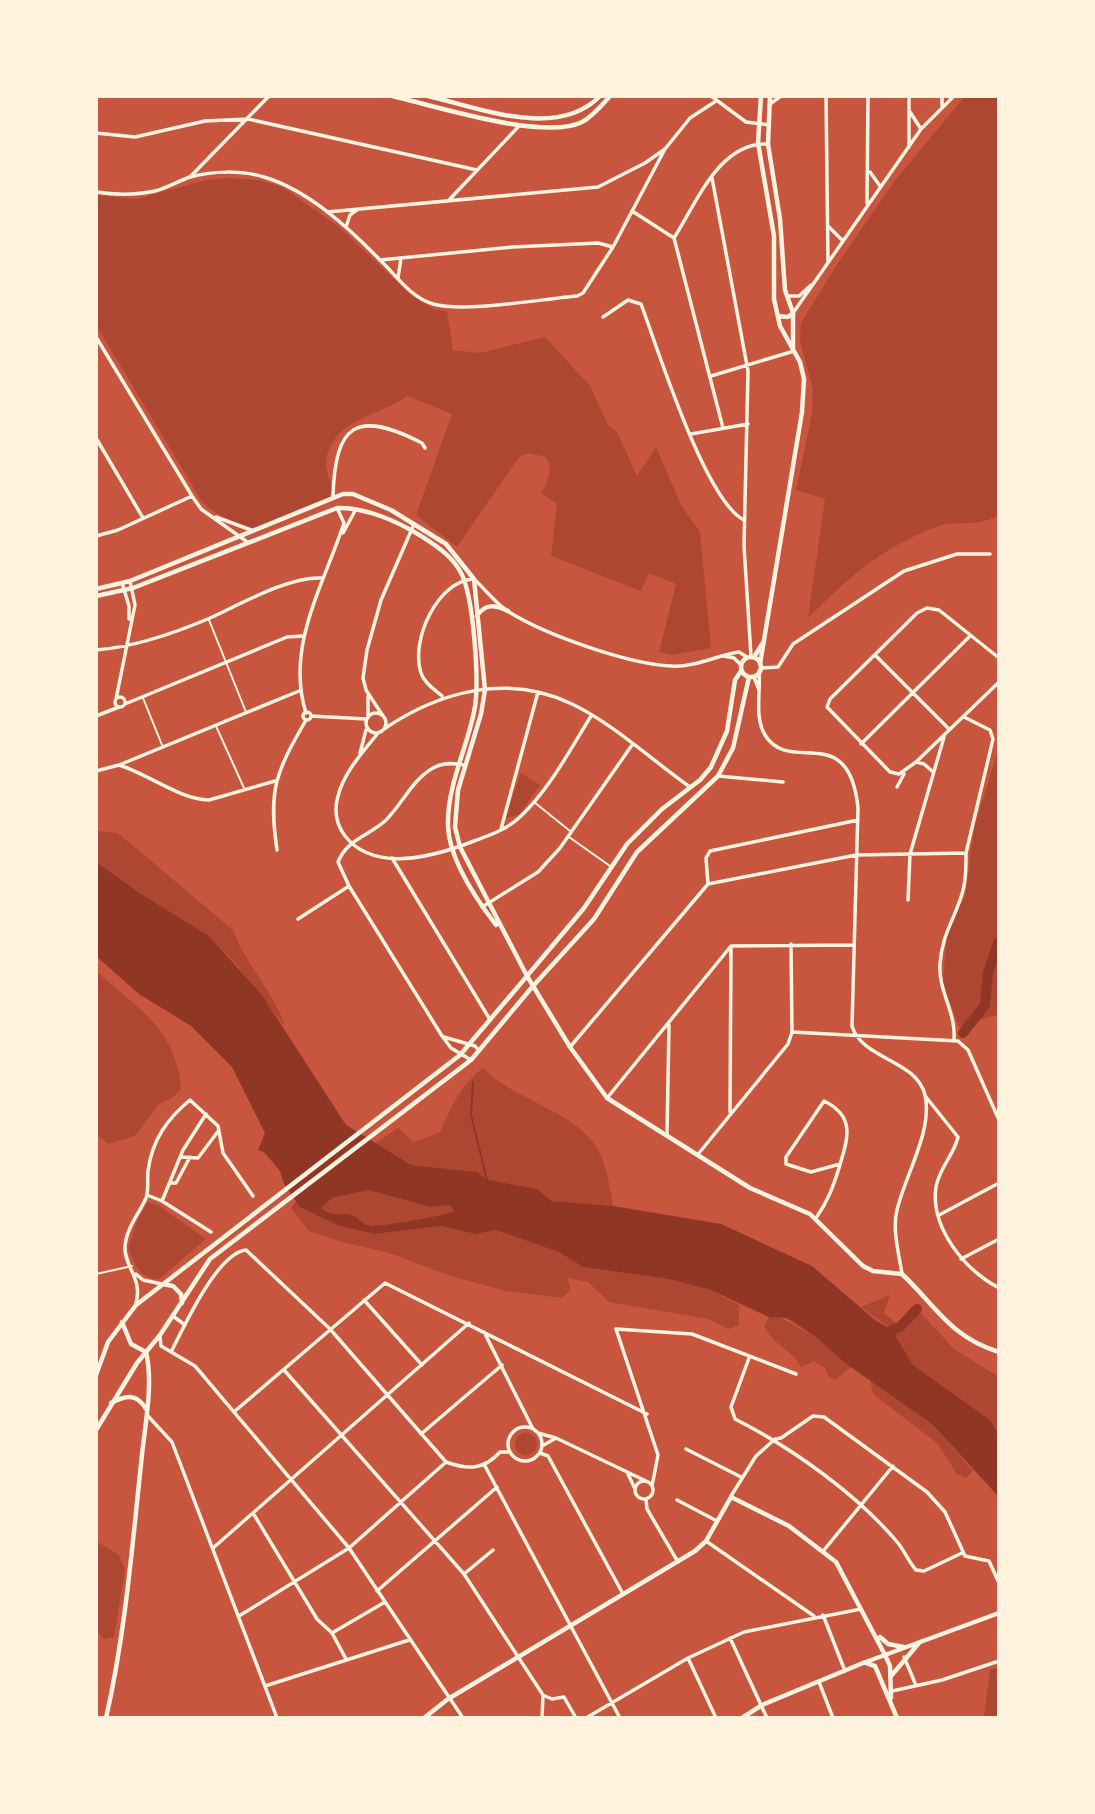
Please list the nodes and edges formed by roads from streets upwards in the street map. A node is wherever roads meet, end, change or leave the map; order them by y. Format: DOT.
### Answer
graph roads {
  1 [pos="269,96"];
  2 [pos="392,96"];
  3 [pos="428,96"];
  4 [pos="600,96"];
  5 [pos="610,96"];
  6 [pos="711,96"];
  7 [pos="761,96"];
  8 [pos="770,96"];
  9 [pos="781,96"];
  10 [pos="826,96"];
  11 [pos="868,96"];
  12 [pos="909,96"];
  13 [pos="942,96"];
  14 [pos="953,97"];
  15 [pos="716,101"];
  16 [pos="770,104"];
  17 [pos="942,108"];
  18 [pos="909,110"];
  19 [pos="248,119"];
  20 [pos="520,125"];
  21 [pos="769,125"];
  22 [pos="759,126"];
  23 [pos="921,129"];
  24 [pos="96,133"];
  25 [pos="758,143"];
  26 [pos="768,144"];
  27 [pos="909,147"];
  28 [pos="665,149"];
  29 [pos="477,170"];
  30 [pos="869,170"];
  31 [pos="190,177"];
  32 [pos="712,178"];
  33 [pos="880,186"];
  34 [pos="96,192"];
  35 [pos="447,201"];
  36 [pos="867,205"];
  37 [pos="360,208"];
  38 [pos="632,211"];
  39 [pos="327,212"];
  40 [pos="827,224"];
  41 [pos="346,227"];
  42 [pos="674,238"];
  43 [pos="843,240"];
  44 [pos="613,247"];
  45 [pos="401,258"];
  46 [pos="380,260"];
  47 [pos="828,262"];
  48 [pos="398,278"];
  49 [pos="817,279"];
  50 [pos="787,296"];
  51 [pos="774,299"];
  52 [pos="793,313"];
  53 [pos="777,315"];
  54 [pos="603,317"];
  55 [pos="96,337"];
  56 [pos="793,350"];
  57 [pos="748,364"];
  58 [pos="711,376"];
  59 [pos="748,424"];
  60 [pos="723,428"];
  61 [pos="691,434"];
  62 [pos="96,438"];
  63 [pos="425,448"];
  64 [pos="191,496"];
  65 [pos="359,497"];
  66 [pos="334,498"];
  67 [pos="337,508"];
  68 [pos="357,509"];
  69 [pos="211,515"];
  70 [pos="143,518"];
  71 [pos="744,520"];
  72 [pos="414,524"];
  73 [pos="252,530"];
  74 [pos="414,531"];
  75 [pos="239,535"];
  76 [pos="96,536"];
  77 [pos="339,537"];
  78 [pos="246,541"];
  79 [pos="990,554"];
  80 [pos="322,578"];
  81 [pos="465,579"];
  82 [pos="474,579"];
  83 [pos="130,581"];
  84 [pos="122,583"];
  85 [pos="133,588"];
  86 [pos="96,589"];
  87 [pos="125,590"];
  88 [pos="96,596"];
  89 [pos="508,611"];
  90 [pos="476,617"];
  91 [pos="128,632"];
  92 [pos="303,636"];
  93 [pos="766,637"];
  94 [pos="969,637"];
  95 [pos="124,648"];
  96 [pos="96,650"];
  97 [pos="717,656"];
  98 [pos="876,656"];
  99 [pos="751,657"];
  100 [pos="999,658"];
  101 [pos="740,664"];
  102 [pos="760,668"];
  103 [pos="741,671"];
  104 [pos="752,677"];
  105 [pos="999,682"];
  106 [pos="117,685"];
  107 [pos="366,690"];
  108 [pos="477,690"];
  109 [pos="485,690"];
  110 [pos="299,691"];
  111 [pos="538,692"];
  112 [pos="760,692"];
  113 [pos="913,694"];
  114 [pos="442,696"];
  115 [pos="116,699"];
  116 [pos="124,700"];
  117 [pos="118,706"];
  118 [pos="306,713"];
  119 [pos="96,716"];
  120 [pos="311,716"];
  121 [pos="591,716"];
  122 [pos="964,716"];
  123 [pos="384,717"];
  124 [pos="367,718"];
  125 [pos="400,718"];
  126 [pos="306,720"];
  127 [pos="355,720"];
  128 [pos="366,727"];
  129 [pos="384,729"];
  130 [pos="949,730"];
  131 [pos="378,733"];
  132 [pos="944,735"];
  133 [pos="861,744"];
  134 [pos="632,745"];
  135 [pos="358,758"];
  136 [pos="916,762"];
  137 [pos="462,764"];
  138 [pos="119,765"];
  139 [pos="96,771"];
  140 [pos="905,772"];
  141 [pos="933,772"];
  142 [pos="718,776"];
  143 [pos="275,780"];
  144 [pos="783,782"];
  145 [pos="690,787"];
  146 [pos="897,787"];
  147 [pos="678,797"];
  148 [pos="685,807"];
  149 [pos="662,809"];
  150 [pos="670,820"];
  151 [pos="858,820"];
  152 [pos="500,830"];
  153 [pos="350,842"];
  154 [pos="460,847"];
  155 [pos="453,849"];
  156 [pos="277,850"];
  157 [pos="966,853"];
  158 [pos="910,854"];
  159 [pos="856,855"];
  160 [pos="392,858"];
  161 [pos="708,884"];
  162 [pos="349,886"];
  163 [pos="908,900"];
  164 [pos="488,903"];
  165 [pos="482,907"];
  166 [pos="298,919"];
  167 [pos="503,934"];
  168 [pos="791,944"];
  169 [pos="853,945"];
  170 [pos="731,946"];
  171 [pos="527,976"];
  172 [pos="533,986"];
  173 [pos="489,1018"];
  174 [pos="669,1023"];
  175 [pos="792,1032"];
  176 [pos="855,1034"];
  177 [pos="442,1036"];
  178 [pos="954,1039"];
  179 [pos="467,1043"];
  180 [pos="569,1047"];
  181 [pos="479,1051"];
  182 [pos="460,1055"];
  183 [pos="471,1060"];
  184 [pos="925,1096"];
  185 [pos="607,1098"];
  186 [pos="730,1113"];
  187 [pos="206,1114"];
  188 [pos="999,1120"];
  189 [pos="219,1130"];
  190 [pos="667,1134"];
  191 [pos="699,1153"];
  192 [pos="180,1157"];
  193 [pos="190,1157"];
  194 [pos="840,1164"];
  195 [pos="999,1182"];
  196 [pos="169,1183"];
  197 [pos="147,1195"];
  198 [pos="253,1196"];
  199 [pos="162,1201"];
  200 [pos="939,1215"];
  201 [pos="816,1218"];
  202 [pos="211,1232"];
  203 [pos="999,1239"];
  204 [pos="961,1259"];
  205 [pos="135,1272"];
  206 [pos="901,1274"];
  207 [pos="162,1284"];
  208 [pos="999,1288"];
  209 [pos="364,1300"];
  210 [pos="182,1303"];
  211 [pos="136,1305"];
  212 [pos="173,1316"];
  213 [pos="122,1322"];
  214 [pos="469,1323"];
  215 [pos="185,1325"];
  216 [pos="330,1329"];
  217 [pos="483,1330"];
  218 [pos="160,1335"];
  219 [pos="146,1352"];
  220 [pos="171,1352"];
  221 [pos="999,1352"];
  222 [pos="749,1358"];
  223 [pos="422,1365"];
  224 [pos="502,1366"];
  225 [pos="284,1370"];
  226 [pos="796,1374"];
  227 [pos="96,1375"];
  228 [pos="388,1395"];
  229 [pos="110,1403"];
  230 [pos="146,1411"];
  231 [pos="235,1411"];
  232 [pos="647,1414"];
  233 [pos="533,1429"];
  234 [pos="96,1430"];
  235 [pos="538,1433"];
  236 [pos="421,1434"];
  237 [pos="342,1436"];
  238 [pos="556,1438"];
  239 [pos="775,1439"];
  240 [pos="508,1445"];
  241 [pos="542,1446"];
  242 [pos="686,1449"];
  243 [pos="500,1452"];
  244 [pos="510,1452"];
  245 [pos="540,1453"];
  246 [pos="446,1462"];
  247 [pos="485,1465"];
  248 [pos="893,1466"];
  249 [pos="627,1472"];
  250 [pos="741,1477"];
  251 [pos="292,1478"];
  252 [pos="646,1481"];
  253 [pos="652,1486"];
  254 [pos="497,1487"];
  255 [pos="635,1490"];
  256 [pos="731,1497"];
  257 [pos="646,1499"];
  258 [pos="677,1500"];
  259 [pos="401,1503"];
  260 [pos="859,1503"];
  261 [pos="253,1513"];
  262 [pos="717,1521"];
  263 [pos="706,1541"];
  264 [pos="435,1542"];
  265 [pos="213,1548"];
  266 [pos="349,1548"];
  267 [pos="493,1550"];
  268 [pos="824,1550"];
  269 [pos="963,1552"];
  270 [pos="678,1562"];
  271 [pos="464,1574"];
  272 [pos="293,1581"];
  273 [pos="999,1583"];
  274 [pos="377,1591"];
  275 [pos="623,1594"];
  276 [pos="385,1602"];
  277 [pos="861,1609"];
  278 [pos="999,1613"];
  279 [pos="823,1615"];
  280 [pos="239,1616"];
  281 [pos="815,1617"];
  282 [pos="571,1625"];
  283 [pos="332,1633"];
  284 [pos="877,1634"];
  285 [pos="730,1638"];
  286 [pos="409,1640"];
  287 [pos="921,1642"];
  288 [pos="904,1647"];
  289 [pos="885,1655"];
  290 [pos="518,1657"];
  291 [pos="904,1657"];
  292 [pos="688,1658"];
  293 [pos="346,1659"];
  294 [pos="999,1661"];
  295 [pos="863,1662"];
  296 [pos="845,1671"];
  297 [pos="891,1676"];
  298 [pos="819,1682"];
  299 [pos="915,1683"];
  300 [pos="265,1686"];
  301 [pos="892,1691"];
  302 [pos="543,1695"];
  303 [pos="448,1699"];
  304 [pos="557,1699"];
  305 [pos="612,1702"];
  306 [pos="891,1702"];
  307 [pos="762,1705"];
  308 [pos="542,1710"];
  309 [pos="106,1718"];
  310 [pos="277,1718"];
  311 [pos="425,1718"];
  312 [pos="463,1718"];
  313 [pos="542,1718"];
  314 [pos="576,1718"];
  315 [pos="586,1718"];
  316 [pos="620,1718"];
  317 [pos="716,1718"];
  318 [pos="742,1718"];
  319 [pos="767,1718"];
  320 [pos="833,1718"];
  321 [pos="897,1718"];
  1 -- 19 [label="street"];
  2 -- 20 [label="street"];
  3 -- 4 [label="street"];
  5 -- 20 [label="street"];
  6 -- 15 [label="street"];
  7 -- 22 [label="street"];
  8 -- 16 [label="street"];
  9 -- 16 [label="street"];
  10 -- 40 [label="street"];
  11 -- 30 [label="street"];
  12 -- 18 [label="street"];
  13 -- 17 [label="street"];
  14 -- 17 [label="street"];
  15 -- 22 [label="street"];
  15 -- 28 [label="street"];
  16 -- 21 [label="street"];
  17 -- 23 [label="street"];
  18 -- 23 [label="street"];
  18 -- 27 [label="street"];
  19 -- 24 [label="street"];
  19 -- 29 [label="street"];
  19 -- 31 [label="street"];
  20 -- 29 [label="street"];
  21 -- 22 [label="street"];
  21 -- 26 [label="street"];
  22 -- 25 [label="street"];
  23 -- 27 [label="street"];
  25 -- 26 [label="street"];
  25 -- 32 [label="street"];
  25 -- 51 [label="street"];
  26 -- 50 [label="street"];
  27 -- 33 [label="street"];
  28 -- 35 [label="street"];
  28 -- 38 [label="street"];
  29 -- 35 [label="street"];
  30 -- 33 [label="street"];
  30 -- 36 [label="street"];
  31 -- 34 [label="street"];
  31 -- 39 [label="street"];
  32 -- 42 [label="street"];
  32 -- 57 [label="street"];
  33 -- 36 [label="street"];
  35 -- 37 [label="street"];
  36 -- 43 [label="street"];
  37 -- 39 [label="street"];
  37 -- 41 [label="street"];
  38 -- 42 [label="street"];
  38 -- 44 [label="street"];
  39 -- 41 [label="street"];
  40 -- 43 [label="street"];
  40 -- 47 [label="street"];
  41 -- 46 [label="street"];
  42 -- 58 [label="street"];
  43 -- 47 [label="street"];
  44 -- 45 [label="street"];
  44 -- 48 [label="street"];
  45 -- 46 [label="street"];
  45 -- 48 [label="street"];
  46 -- 48 [label="street"];
  47 -- 49 [label="street"];
  49 -- 50 [label="street"];
  49 -- 52 [label="street"];
  50 -- 51 [label="street"];
  50 -- 52 [label="street"];
  51 -- 53 [label="street"];
  52 -- 53 [label="street"];
  52 -- 56 [label="street"];
  53 -- 56 [label="street"];
  54 -- 61 [label="street"];
  55 -- 64 [label="street"];
  56 -- 57 [label="street"];
  56 -- 93 [label="street"];
  57 -- 58 [label="street"];
  57 -- 59 [label="street"];
  58 -- 60 [label="street"];
  59 -- 60 [label="street"];
  59 -- 71 [label="street"];
  60 -- 61 [label="street"];
  61 -- 71 [label="street"];
  62 -- 70 [label="street"];
  63 -- 66 [label="street"];
  64 -- 69 [label="street"];
  64 -- 70 [label="street"];
  65 -- 66 [label="street"];
  65 -- 68 [label="street"];
  65 -- 72 [label="street"];
  66 -- 67 [label="street"];
  66 -- 73 [label="street"];
  67 -- 68 [label="street"];
  67 -- 77 [label="street"];
  67 -- 78 [label="street"];
  68 -- 74 [label="street"];
  68 -- 77 [label="street"];
  69 -- 73 [label="street"];
  69 -- 75 [label="street"];
  70 -- 76 [label="street"];
  71 -- 99 [label="street"];
  72 -- 74 [label="street"];
  72 -- 82 [label="street"];
  73 -- 75 [label="street"];
  74 -- 81 [label="street"];
  74 -- 107 [label="street"];
  75 -- 78 [label="street"];
  75 -- 83 [label="street"];
  77 -- 80 [label="street"];
  78 -- 85 [label="street"];
  79 -- 102 [label="street"];
  80 -- 92 [label="street"];
  80 -- 95 [label="street"];
  81 -- 82 [label="street"];
  81 -- 108 [label="street"];
  81 -- 114 [label="street"];
  82 -- 89 [label="street"];
  82 -- 90 [label="street"];
  83 -- 84 [label="street"];
  83 -- 85 [label="street"];
  84 -- 86 [label="street"];
  84 -- 87 [label="street"];
  85 -- 87 [label="street"];
  85 -- 91 [label="street"];
  87 -- 88 [label="street"];
  87 -- 91 [label="street"];
  89 -- 90 [label="street"];
  89 -- 97 [label="street"];
  90 -- 109 [label="street"];
  91 -- 95 [label="street"];
  92 -- 110 [label="street"];
  92 -- 116 [label="street"];
  93 -- 99 [label="street"];
  93 -- 102 [label="street"];
  94 -- 98 [label="street"];
  94 -- 100 [label="street"];
  94 -- 113 [label="street"];
  95 -- 96 [label="street"];
  95 -- 106 [label="street"];
  97 -- 99 [label="street"];
  97 -- 101 [label="street"];
  98 -- 113 [label="street"];
  98 -- 133 [label="street"];
  99 -- 101 [label="street"];
  99 -- 102 [label="street"];
  101 -- 103 [label="street"];
  102 -- 104 [label="street"];
  102 -- 112 [label="street"];
  103 -- 104 [label="street"];
  103 -- 145 [label="street"];
  104 -- 112 [label="street"];
  104 -- 142 [label="street"];
  105 -- 122 [label="street"];
  106 -- 115 [label="street"];
  106 -- 116 [label="street"];
  107 -- 123 [label="street"];
  107 -- 124 [label="street"];
  108 -- 109 [label="street"];
  108 -- 114 [label="street"];
  108 -- 137 [label="street"];
  109 -- 111 [label="street"];
  109 -- 137 [label="street"];
  110 -- 118 [label="street"];
  110 -- 138 [label="street"];
  111 -- 121 [label="street"];
  111 -- 152 [label="street"];
  112 -- 151 [label="street"];
  113 -- 130 [label="street"];
  113 -- 133 [label="street"];
  114 -- 125 [label="street"];
  115 -- 116 [label="street"];
  115 -- 117 [label="street"];
  116 -- 117 [label="street"];
  117 -- 119 [label="street"];
  118 -- 120 [label="street"];
  118 -- 126 [label="street"];
  120 -- 126 [label="street"];
  120 -- 127 [label="street"];
  121 -- 134 [label="street"];
  121 -- 152 [label="street"];
  122 -- 130 [label="street"];
  122 -- 157 [label="street"];
  123 -- 124 [label="street"];
  123 -- 125 [label="street"];
  123 -- 129 [label="street"];
  124 -- 127 [label="street"];
  124 -- 128 [label="street"];
  125 -- 129 [label="street"];
  126 -- 143 [label="street"];
  127 -- 128 [label="street"];
  128 -- 131 [label="street"];
  128 -- 135 [label="street"];
  129 -- 131 [label="street"];
  130 -- 132 [label="street"];
  131 -- 135 [label="street"];
  132 -- 136 [label="street"];
  132 -- 141 [label="street"];
  133 -- 140 [label="street"];
  134 -- 145 [label="street"];
  134 -- 164 [label="street"];
  135 -- 153 [label="street"];
  136 -- 140 [label="street"];
  136 -- 141 [label="street"];
  137 -- 153 [label="street"];
  137 -- 154 [label="street"];
  137 -- 155 [label="street"];
  138 -- 139 [label="street"];
  138 -- 143 [label="street"];
  140 -- 146 [label="street"];
  141 -- 158 [label="street"];
  142 -- 144 [label="street"];
  142 -- 148 [label="street"];
  143 -- 156 [label="street"];
  145 -- 147 [label="street"];
  147 -- 148 [label="street"];
  147 -- 149 [label="street"];
  148 -- 150 [label="street"];
  149 -- 150 [label="street"];
  149 -- 171 [label="street"];
  150 -- 172 [label="street"];
  151 -- 159 [label="street"];
  151 -- 161 [label="street"];
  152 -- 154 [label="street"];
  153 -- 160 [label="street"];
  153 -- 162 [label="street"];
  154 -- 155 [label="street"];
  154 -- 164 [label="street"];
  155 -- 160 [label="street"];
  155 -- 165 [label="street"];
  157 -- 158 [label="street"];
  157 -- 178 [label="street"];
  158 -- 159 [label="street"];
  158 -- 163 [label="street"];
  159 -- 161 [label="street"];
  159 -- 169 [label="street"];
  160 -- 173 [label="street"];
  161 -- 180 [label="street"];
  162 -- 166 [label="street"];
  162 -- 177 [label="street"];
  164 -- 165 [label="street"];
  164 -- 167 [label="street"];
  165 -- 167 [label="street"];
  167 -- 171 [label="street"];
  168 -- 169 [label="street"];
  168 -- 170 [label="street"];
  168 -- 175 [label="street"];
  169 -- 176 [label="street"];
  170 -- 174 [label="street"];
  170 -- 186 [label="street"];
  171 -- 172 [label="street"];
  171 -- 173 [label="street"];
  172 -- 180 [label="street"];
  172 -- 181 [label="street"];
  173 -- 179 [label="street"];
  174 -- 185 [label="street"];
  174 -- 190 [label="street"];
  175 -- 176 [label="street"];
  175 -- 186 [label="street"];
  176 -- 178 [label="street"];
  176 -- 184 [label="street"];
  177 -- 179 [label="street"];
  177 -- 182 [label="street"];
  178 -- 188 [label="street"];
  179 -- 181 [label="street"];
  179 -- 182 [label="street"];
  180 -- 185 [label="street"];
  181 -- 183 [label="street"];
  182 -- 183 [label="street"];
  182 -- 207 [label="street"];
  183 -- 210 [label="street"];
  184 -- 200 [label="street"];
  184 -- 206 [label="street"];
  185 -- 190 [label="street"];
  186 -- 191 [label="street"];
  187 -- 189 [label="street"];
  187 -- 192 [label="street"];
  187 -- 197 [label="street"];
  189 -- 193 [label="street"];
  189 -- 198 [label="street"];
  190 -- 191 [label="street"];
  191 -- 201 [label="street"];
  192 -- 193 [label="street"];
  192 -- 196 [label="street"];
  193 -- 196 [label="street"];
  194 -- 194 [label="street"];
  194 -- 201 [label="street"];
  195 -- 200 [label="street"];
  196 -- 199 [label="street"];
  197 -- 199 [label="street"];
  197 -- 205 [label="street"];
  199 -- 202 [label="street"];
  200 -- 204 [label="street"];
  201 -- 206 [label="street"];
  203 -- 204 [label="street"];
  204 -- 208 [label="street"];
  205 -- 207 [label="street"];
  205 -- 211 [label="street"];
  206 -- 221 [label="street"];
  207 -- 210 [label="street"];
  207 -- 211 [label="street"];
  209 -- 214 [label="street"];
  209 -- 216 [label="street"];
  209 -- 223 [label="street"];
  210 -- 212 [label="street"];
  211 -- 213 [label="street"];
  212 -- 215 [label="street"];
  212 -- 218 [label="street"];
  213 -- 219 [label="street"];
  213 -- 227 [label="street"];
  214 -- 217 [label="street"];
  214 -- 223 [label="street"];
  215 -- 216 [label="street"];
  215 -- 220 [label="street"];
  216 -- 225 [label="street"];
  216 -- 228 [label="street"];
  217 -- 224 [label="street"];
  217 -- 232 [label="street"];
  218 -- 219 [label="street"];
  218 -- 220 [label="street"];
  219 -- 229 [label="street"];
  219 -- 230 [label="street"];
  220 -- 231 [label="street"];
  222 -- 226 [label="street"];
  222 -- 232 [label="street"];
  222 -- 239 [label="street"];
  223 -- 228 [label="street"];
  224 -- 233 [label="street"];
  224 -- 236 [label="street"];
  225 -- 231 [label="street"];
  225 -- 237 [label="street"];
  228 -- 236 [label="street"];
  228 -- 237 [label="street"];
  229 -- 230 [label="street"];
  229 -- 234 [label="street"];
  230 -- 265 [label="street"];
  230 -- 309 [label="street"];
  231 -- 251 [label="street"];
  232 -- 253 [label="street"];
  233 -- 235 [label="street"];
  233 -- 240 [label="street"];
  235 -- 238 [label="street"];
  235 -- 241 [label="street"];
  236 -- 246 [label="street"];
  237 -- 251 [label="street"];
  237 -- 259 [label="street"];
  238 -- 241 [label="street"];
  238 -- 249 [label="street"];
  239 -- 248 [label="street"];
  239 -- 250 [label="street"];
  239 -- 260 [label="street"];
  240 -- 243 [label="street"];
  240 -- 244 [label="street"];
  241 -- 245 [label="street"];
  242 -- 250 [label="street"];
  243 -- 244 [label="street"];
  243 -- 247 [label="street"];
  244 -- 245 [label="street"];
  245 -- 275 [label="street"];
  246 -- 247 [label="street"];
  246 -- 259 [label="street"];
  247 -- 254 [label="street"];
  248 -- 260 [label="street"];
  248 -- 269 [label="street"];
  249 -- 252 [label="street"];
  249 -- 255 [label="street"];
  250 -- 256 [label="street"];
  251 -- 261 [label="street"];
  251 -- 266 [label="street"];
  252 -- 253 [label="street"];
  252 -- 255 [label="street"];
  253 -- 257 [label="street"];
  254 -- 264 [label="street"];
  254 -- 282 [label="street"];
  255 -- 257 [label="street"];
  256 -- 262 [label="street"];
  256 -- 268 [label="street"];
  257 -- 270 [label="street"];
  258 -- 262 [label="street"];
  259 -- 264 [label="street"];
  259 -- 266 [label="street"];
  260 -- 268 [label="street"];
  260 -- 269 [label="street"];
  261 -- 265 [label="street"];
  261 -- 272 [label="street"];
  262 -- 263 [label="street"];
  263 -- 270 [label="street"];
  263 -- 281 [label="street"];
  264 -- 271 [label="street"];
  264 -- 274 [label="street"];
  265 -- 280 [label="street"];
  266 -- 272 [label="street"];
  266 -- 274 [label="street"];
  267 -- 271 [label="street"];
  268 -- 277 [label="street"];
  269 -- 273 [label="street"];
  270 -- 275 [label="street"];
  271 -- 290 [label="street"];
  272 -- 280 [label="street"];
  272 -- 283 [label="street"];
  274 -- 276 [label="street"];
  275 -- 282 [label="street"];
  276 -- 283 [label="street"];
  276 -- 286 [label="street"];
  277 -- 279 [label="street"];
  277 -- 284 [label="street"];
  278 -- 287 [label="street"];
  279 -- 281 [label="street"];
  279 -- 296 [label="street"];
  280 -- 300 [label="street"];
  281 -- 285 [label="street"];
  282 -- 290 [label="street"];
  282 -- 305 [label="street"];
  283 -- 293 [label="street"];
  284 -- 288 [label="street"];
  284 -- 289 [label="street"];
  285 -- 292 [label="street"];
  285 -- 307 [label="street"];
  286 -- 293 [label="street"];
  286 -- 303 [label="street"];
  287 -- 288 [label="street"];
  287 -- 291 [label="street"];
  288 -- 289 [label="street"];
  289 -- 295 [label="street"];
  289 -- 297 [label="street"];
  290 -- 302 [label="street"];
  290 -- 303 [label="street"];
  291 -- 297 [label="street"];
  291 -- 299 [label="street"];
  292 -- 305 [label="street"];
  292 -- 317 [label="street"];
  293 -- 300 [label="street"];
  294 -- 299 [label="street"];
  295 -- 296 [label="street"];
  295 -- 306 [label="street"];
  296 -- 298 [label="street"];
  297 -- 301 [label="street"];
  298 -- 307 [label="street"];
  298 -- 320 [label="street"];
  299 -- 301 [label="street"];
  300 -- 310 [label="street"];
  301 -- 306 [label="street"];
  302 -- 304 [label="street"];
  302 -- 308 [label="street"];
  303 -- 311 [label="street"];
  303 -- 312 [label="street"];
  304 -- 308 [label="street"];
  304 -- 314 [label="street"];
  305 -- 315 [label="street"];
  305 -- 316 [label="street"];
  306 -- 321 [label="street"];
  307 -- 318 [label="street"];
  307 -- 319 [label="street"];
  308 -- 313 [label="street"];
}
